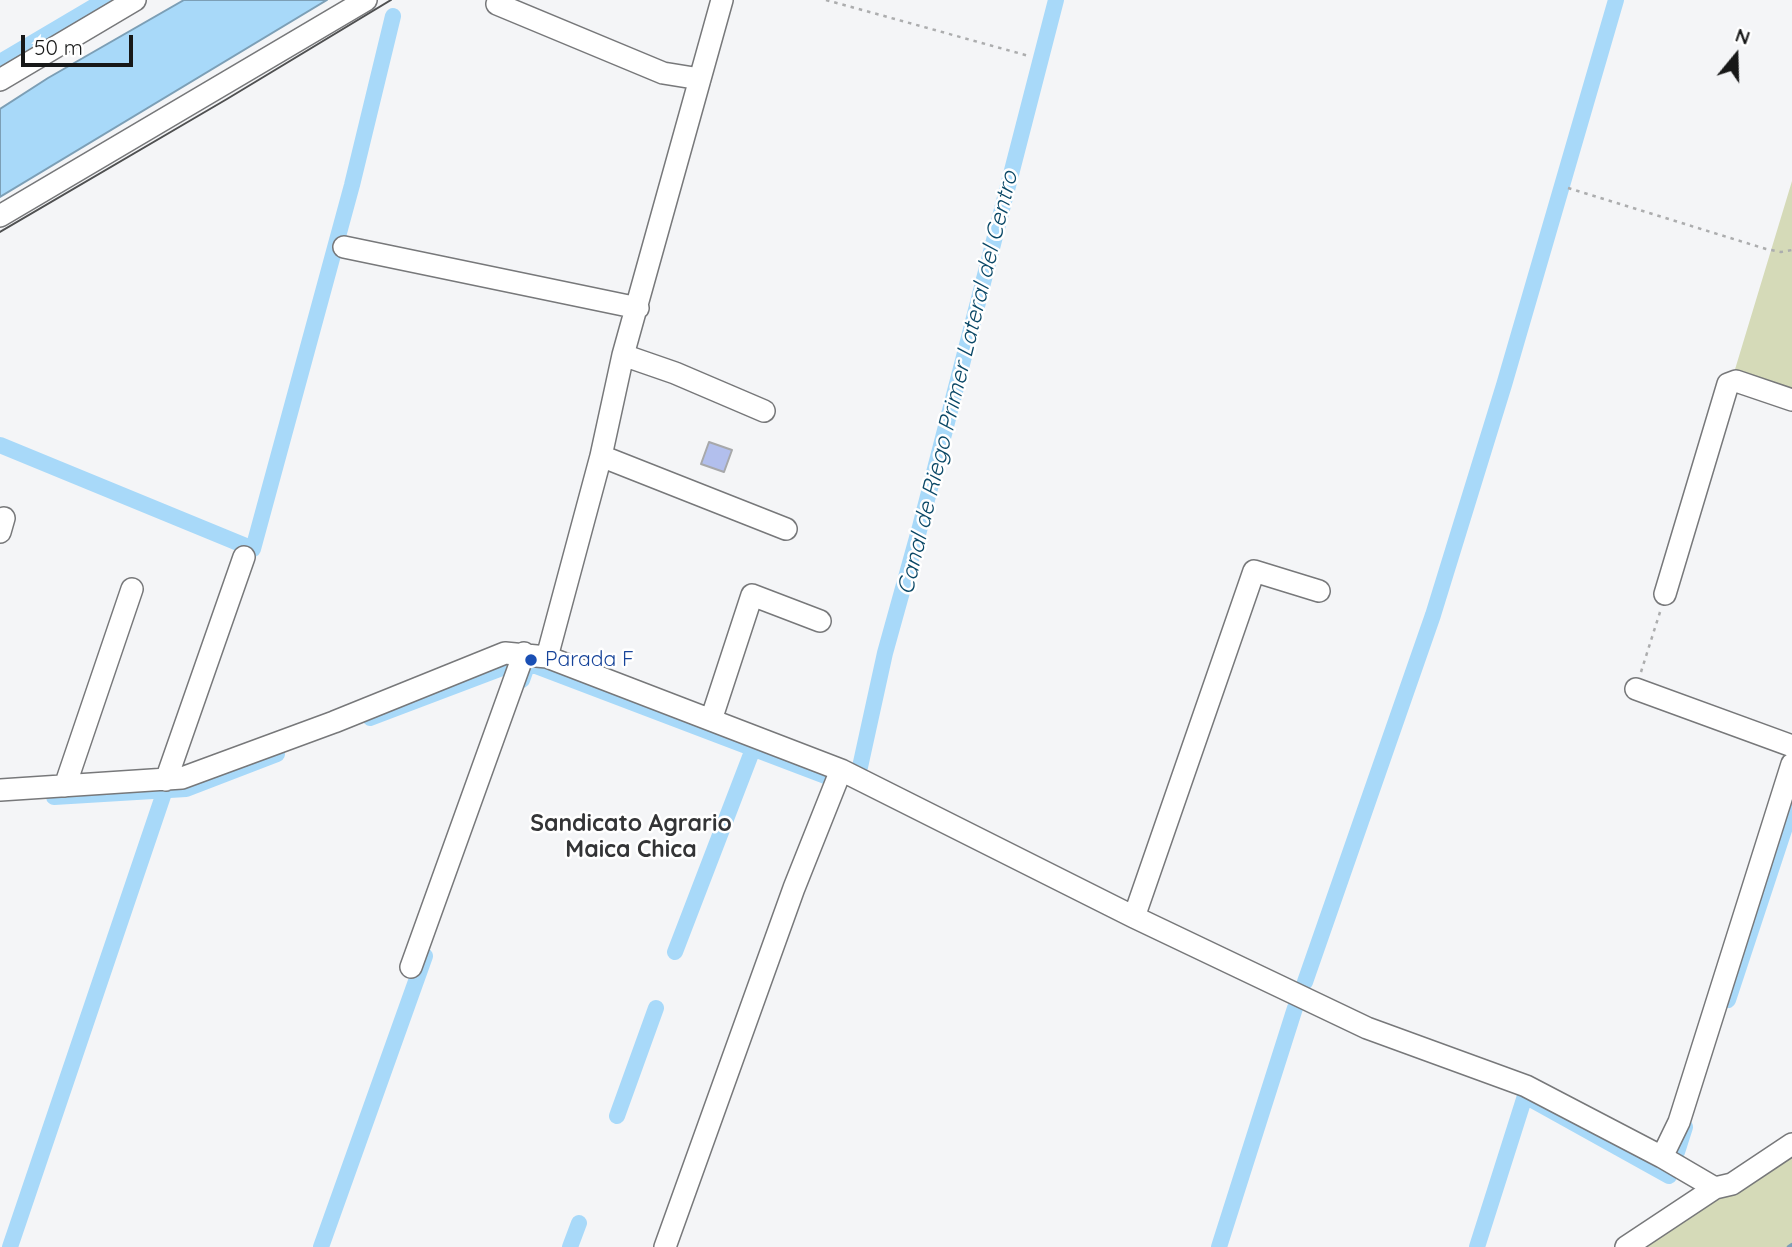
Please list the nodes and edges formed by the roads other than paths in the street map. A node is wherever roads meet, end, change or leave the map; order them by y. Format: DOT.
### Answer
graph roads {
  1 [pos="135,0"];
  2 [pos="366,0"];
  3 [pos="722,0"];
  4 [pos="497,4"];
  5 [pos="701,79"];
  6 [pos="0,80"];
  7 [pos="0,216"];
  8 [pos="344,247"];
  9 [pos="638,308"];
  10 [pos="624,355"];
  11 [pos="1792,400"];
  12 [pos="764,411"];
  13 [pos="601,456"];
  14 [pos="786,528"];
  15 [pos="244,557"];
  16 [pos="132,589"];
  17 [pos="1319,591"];
  18 [pos="1665,594"];
  19 [pos="820,621"];
  20 [pos="524,653"];
  21 [pos="547,657"];
  22 [pos="1636,689"];
  23 [pos="711,720"];
  24 [pos="1792,746"];
  25 [pos="1792,764"];
  26 [pos="841,770"];
  27 [pos="166,780"];
  28 [pos="65,786"];
  29 [pos="0,790"];
  30 [pos="1134,917"];
  31 [pos="411,967"];
  32 [pos="1792,1144"];
  33 [pos="1662,1157"];
  34 [pos="1715,1188"];
  35 [pos="665,1247"];
  36 [pos="1626,1247"];
  1 -- 6 [label="street"];
  2 -- 7 [label="street"];
  3 -- 5 [label="street"];
  4 -- 5 [label="street"];
  5 -- 9 [label="street"];
  8 -- 9 [label="street"];
  9 -- 10 [label="street"];
  10 -- 12 [label="street"];
  10 -- 13 [label="street"];
  11 -- 18 [label="street"];
  13 -- 14 [label="street"];
  13 -- 21 [label="street"];
  15 -- 27 [label="street"];
  16 -- 28 [label="street"];
  17 -- 30 [label="street"];
  19 -- 23 [label="street"];
  20 -- 21 [label="street"];
  20 -- 27 [label="street"];
  20 -- 31 [label="street"];
  21 -- 23 [label="street"];
  22 -- 24 [label="street"];
  23 -- 26 [label="street"];
  25 -- 33 [label="street"];
  26 -- 30 [label="street"];
  26 -- 35 [label="street"];
  27 -- 28 [label="street"];
  28 -- 29 [label="street"];
  30 -- 33 [label="street"];
  32 -- 34 [label="street"];
  33 -- 34 [label="street"];
  34 -- 36 [label="street"];
}
